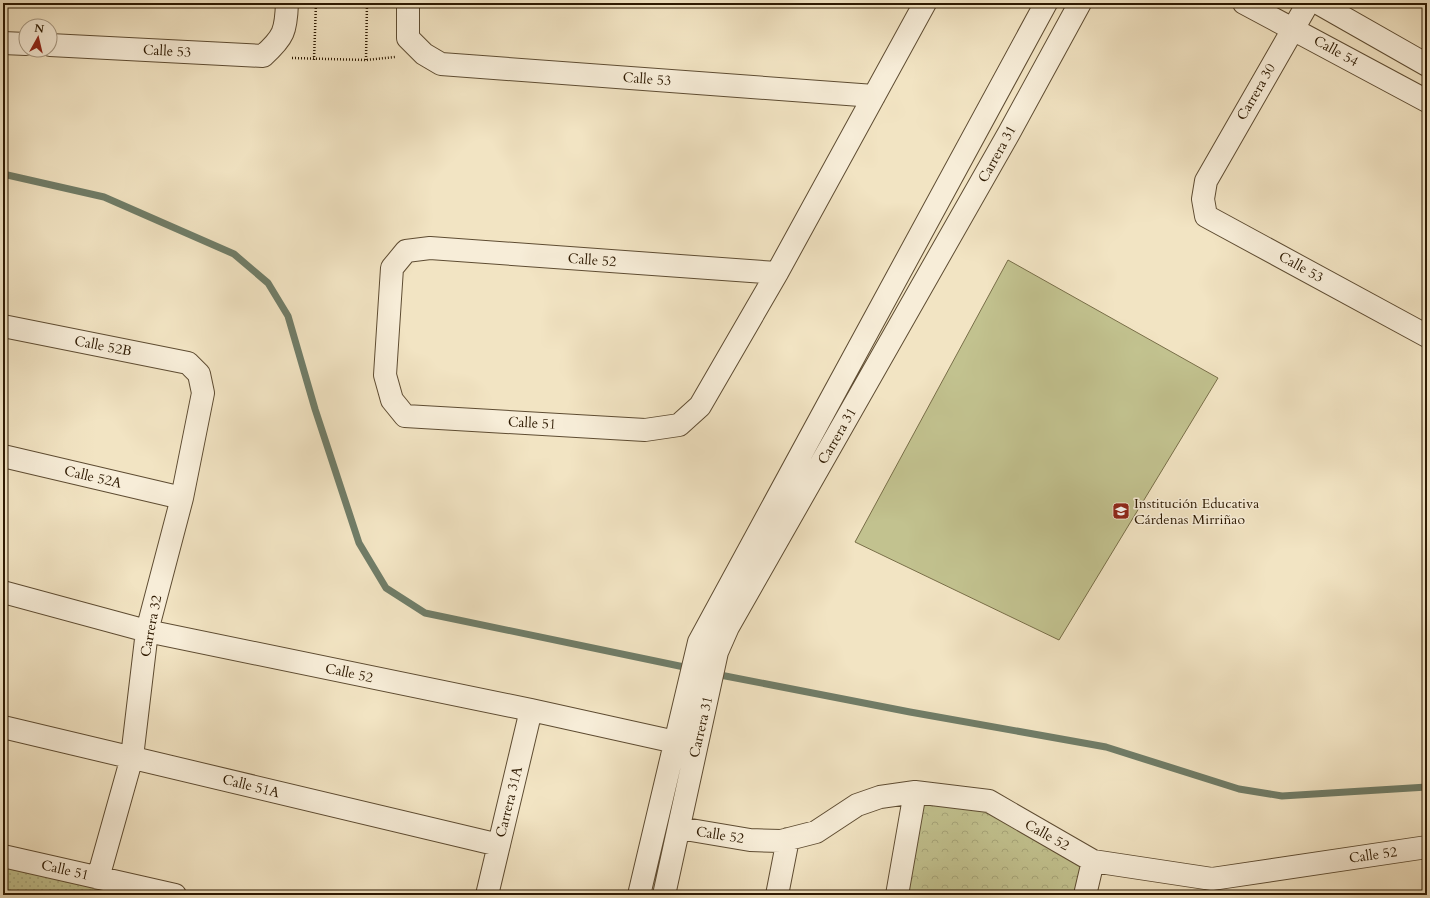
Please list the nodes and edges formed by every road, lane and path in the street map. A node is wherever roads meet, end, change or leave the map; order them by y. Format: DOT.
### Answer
graph roads {
  1 [pos="287,3"];
  2 [pos="316,3"];
  3 [pos="367,3"];
  4 [pos="408,3"];
  5 [pos="925,3"];
  6 [pos="1046,3"];
  7 [pos="1080,3"];
  8 [pos="1244,3"];
  9 [pos="1308,3"];
  10 [pos="1318,3"];
  11 [pos="1293,28"];
  12 [pos="3,43"];
  13 [pos="18,44"];
  14 [pos="58,45"];
  15 [pos="424,54"];
  16 [pos="366,60"];
  17 [pos="1427,65"];
  18 [pos="874,96"];
  19 [pos="1427,101"];
  20 [pos="1206,181"];
  21 [pos="778,273"];
  22 [pos="3,326"];
  23 [pos="1427,336"];
  24 [pos="199,374"];
  25 [pos="392,400"];
  26 [pos="3,456"];
  27 [pos="182,498"];
  28 [pos="3,592"];
  29 [pos="147,631"];
  30 [pos="696,700"];
  31 [pos="531,710"];
  32 [pos="3,727"];
  33 [pos="674,742"];
  34 [pos="697,747"];
  35 [pos="132,757"];
  36 [pos="915,792"];
  37 [pos="679,828"];
  38 [pos="788,838"];
  39 [pos="499,845"];
  40 [pos="1427,847"];
  41 [pos="3,856"];
  42 [pos="1093,860"];
  43 [pos="98,878"];
  44 [pos="1210,887"];
  45 [pos="175,895"];
  46 [pos="487,895"];
  47 [pos="639,895"];
  48 [pos="664,895"];
  49 [pos="777,895"];
  50 [pos="897,895"];
  51 [pos="1085,895"];
  1 -- 14 [label="street, Calle 53"];
  2 -- 16 [label="path"];
  3 -- 16 [label="path"];
  4 -- 15 [label="street"];
  5 -- 18 [label="street"];
  6 -- 30 [label="street, Carrera 31"];
  7 -- 30 [label="street, Carrera 31"];
  8 -- 11 [label="street, Calle 54"];
  9 -- 11 [label="street, Carrera 30"];
  10 -- 17 [label="street"];
  11 -- 19 [label="street, Calle 54"];
  11 -- 20 [label="street, Carrera 30"];
  12 -- 13 [label="street"];
  15 -- 16 [label="path"];
  15 -- 18 [label="street, Calle 53"];
  18 -- 21 [label="street"];
  20 -- 23 [label="street, Calle 53"];
  21 -- 25 [label="street, Calle 51"];
  21 -- 25 [label="street, Calle 52"];
  22 -- 24 [label="street, Calle 52B"];
  24 -- 27 [label="street, Carrera 32"];
  26 -- 27 [label="street, Calle 52A"];
  27 -- 29 [label="street, Carrera 32"];
  28 -- 29 [label="street, Calle 52"];
  29 -- 31 [label="street, Calle 52"];
  29 -- 35 [label="street, Carrera 32"];
  30 -- 33 [label="street, Carrera 31"];
  30 -- 34 [label="street, Carrera 31"];
  31 -- 33 [label="street, Calle 52"];
  31 -- 39 [label="street, Carrera 31A"];
  32 -- 35 [label="street, Calle 51A"];
  33 -- 34 [label="street, Calle 52"];
  33 -- 47 [label="street, Carrera 31"];
  34 -- 37 [label="street, Carrera 31"];
  35 -- 39 [label="street, Calle 51A"];
  35 -- 43 [label="street, Carrera 32"];
  36 -- 38 [label="street, Calle 52"];
  36 -- 42 [label="street, Calle 52"];
  36 -- 50 [label="street"];
  37 -- 38 [label="street, Calle 52"];
  37 -- 48 [label="street, Carrera 31"];
  38 -- 49 [label="street"];
  39 -- 46 [label="street, Carrera 31A"];
  40 -- 44 [label="street, Calle 52"];
  41 -- 43 [label="street, Calle 51"];
  42 -- 44 [label="street, Calle 52"];
  42 -- 51 [label="street"];
  43 -- 45 [label="street, Calle 51"];
}
